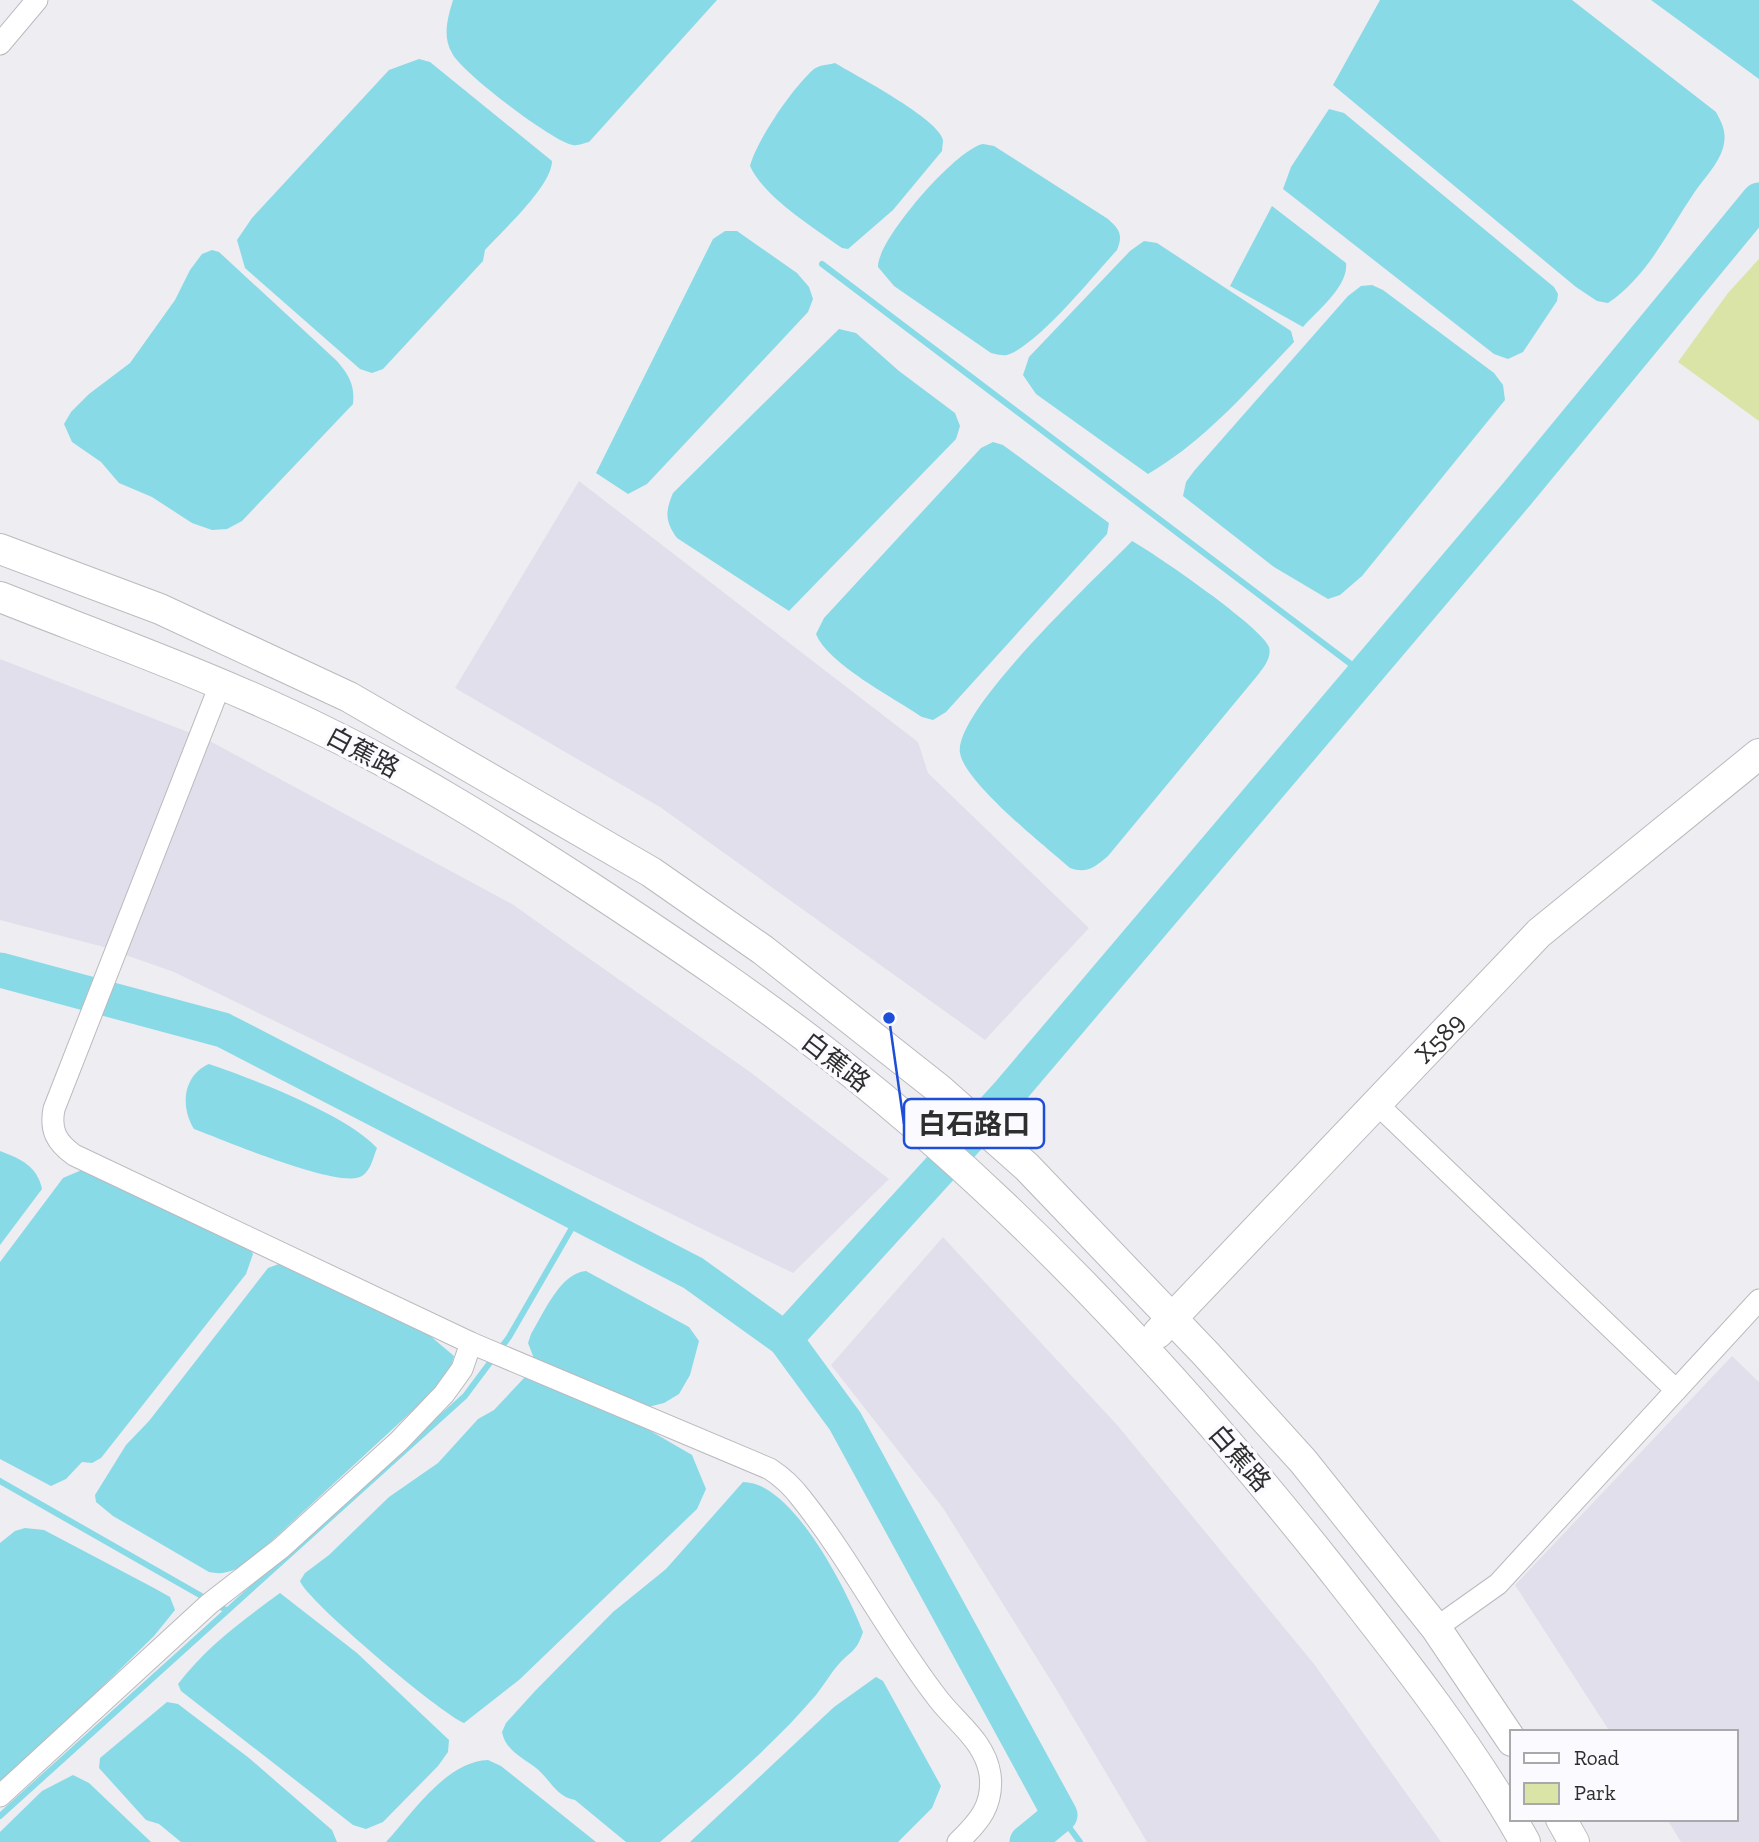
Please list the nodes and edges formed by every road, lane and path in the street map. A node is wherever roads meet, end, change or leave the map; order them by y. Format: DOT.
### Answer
graph roads {
  1 [pos="37,0"];
  2 [pos="0,44"];
  3 [pos="0,549"];
  4 [pos="0,597"];
  5 [pos="220,685"];
  6 [pos="1759,754"];
  7 [pos="1376,1104"];
  8 [pos="1759,1300"];
  9 [pos="1172,1318"];
  10 [pos="479,1346"];
  11 [pos="1143,1349"];
  12 [pos="1676,1390"];
  13 [pos="1436,1628"];
  14 [pos="1510,1738"];
  15 [pos="0,1796"];
  16 [pos="1510,1815"];
  17 [pos="1513,1821"];
  18 [pos="1562,1821"];
  19 [pos="958,1842"];
  20 [pos="1525,1842"];
  21 [pos="1574,1842"];
  1 -- 2 [label="street"];
  3 -- 9 [label="main road, 白蕉路"];
  4 -- 5 [label="main road, 白蕉路"];
  5 -- 10 [label="street"];
  5 -- 11 [label="main road, 白蕉路"];
  6 -- 7 [label="main road, X589 / X589"];
  7 -- 9 [label="main road, X589 / X589"];
  7 -- 12 [label="street"];
  8 -- 12 [label="street"];
  9 -- 11 [label="main road, X589 / X589"];
  9 -- 13 [label="main road, 白蕉路"];
  10 -- 15 [label="street"];
  10 -- 19 [label="street"];
  11 -- 16 [label="main road, 白蕉路"];
  12 -- 13 [label="street"];
  13 -- 14 [label="main road, 白蕉路"];
  17 -- 20 [label="main road, 白蕉路"];
  18 -- 21 [label="main road"];
}
